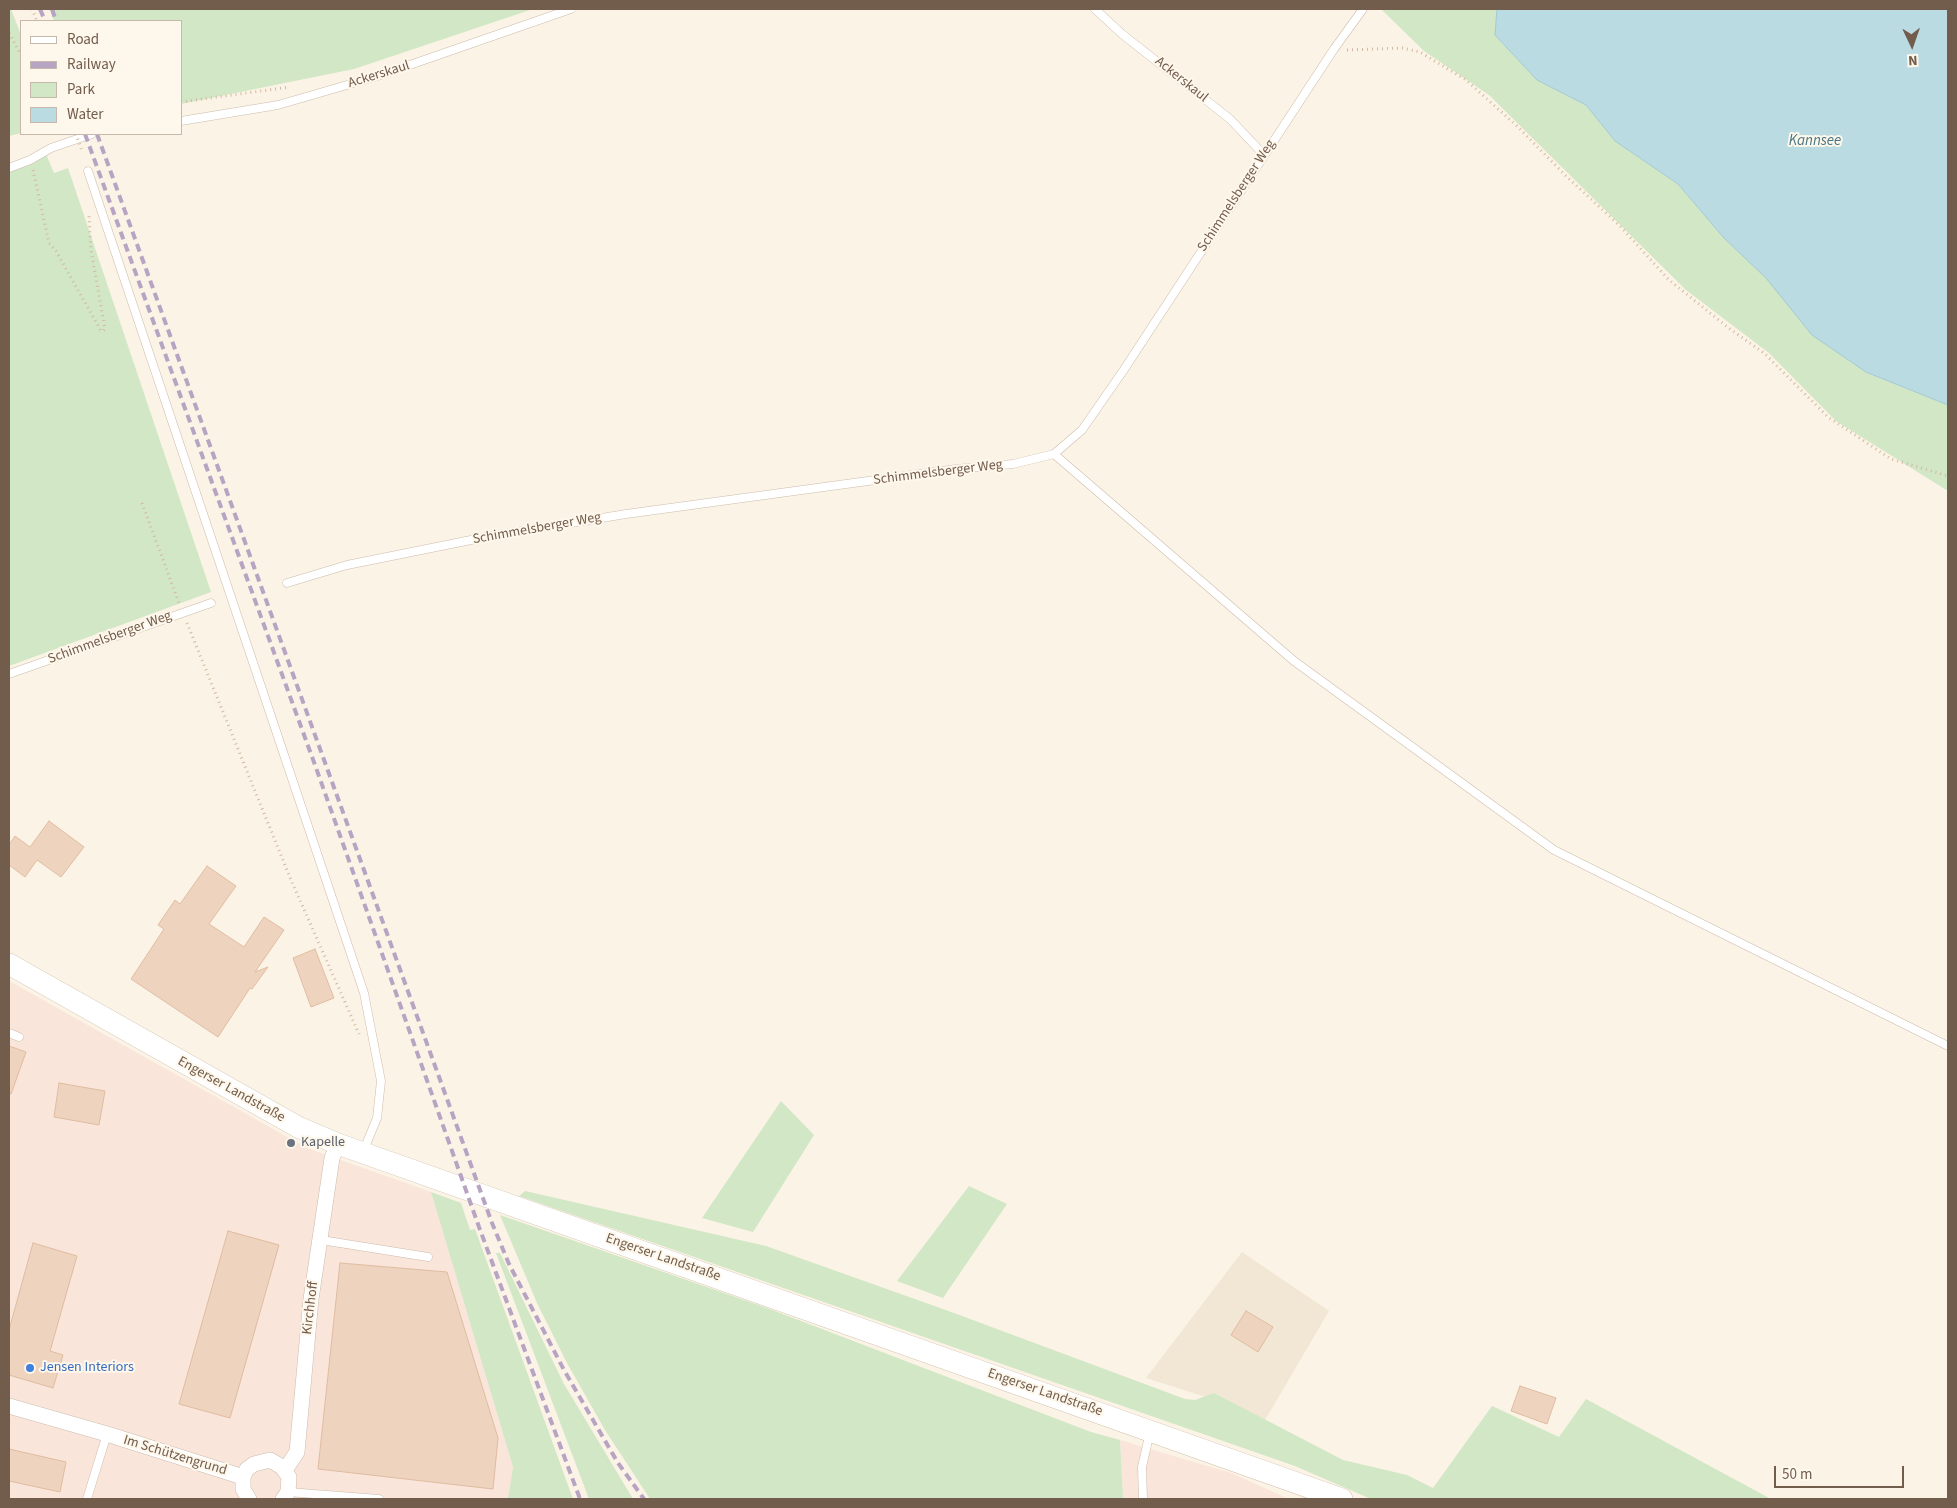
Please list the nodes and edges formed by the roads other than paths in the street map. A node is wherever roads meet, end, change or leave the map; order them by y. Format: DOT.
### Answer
graph roads {
  1 [pos="571,9"];
  2 [pos="1095,9"];
  3 [pos="1363,9"];
  4 [pos="182,121"];
  5 [pos="89,135"];
  6 [pos="1264,155"];
  7 [pos="9,168"];
  8 [pos="88,171"];
  9 [pos="1054,454"];
  10 [pos="287,583"];
  11 [pos="210,603"];
  12 [pos="9,674"];
  13 [pos="9,964"];
  14 [pos="9,1033"];
  15 [pos="19,1037"];
  16 [pos="1948,1046"];
  17 [pos="338,1144"];
  18 [pos="363,1152"];
  19 [pos="321,1240"];
  20 [pos="428,1257"];
  21 [pos="9,1406"];
  22 [pos="1151,1430"];
  23 [pos="108,1434"];
  24 [pos="285,1470"];
  25 [pos="243,1477"];
  26 [pos="286,1495"];
  27 [pos="88,1499"];
  28 [pos="249,1499"];
  29 [pos="379,1499"];
  30 [pos="1143,1499"];
  31 [pos="1342,1499"];
  1 -- 4 [label="lane, Ackerskaul"];
  2 -- 6 [label="lane, Ackerskaul"];
  3 -- 6 [label="lane, Schimmelsberger Weg"];
  5 -- 7 [label="lane"];
  6 -- 9 [label="lane, Schimmelsberger Weg"];
  8 -- 18 [label="lane"];
  9 -- 10 [label="lane, Schimmelsberger Weg"];
  9 -- 16 [label="lane"];
  11 -- 12 [label="lane, Schimmelsberger Weg"];
  13 -- 17 [label="main road, Engerser Landstraße"];
  14 -- 15 [label="lane"];
  17 -- 18 [label="main road, Engerser Landstraße"];
  17 -- 19 [label="street, Kirchhoff"];
  18 -- 22 [label="main road, Engerser Landstraße"];
  19 -- 20 [label="lane"];
  19 -- 24 [label="street, Kirchhoff"];
  21 -- 23 [label="street, Im Schützengrund"];
  22 -- 30 [label="lane"];
  22 -- 31 [label="main road, Engerser Landstraße"];
  23 -- 25 [label="street, Im Schützengrund"];
  23 -- 27 [label="lane, Im Schützengrund"];
  24 -- 25 [label="street, Im Schützengrund"];
  24 -- 26 [label="street"];
  25 -- 28 [label="street, Im Schützengrund"];
  26 -- 29 [label="lane"];
}
